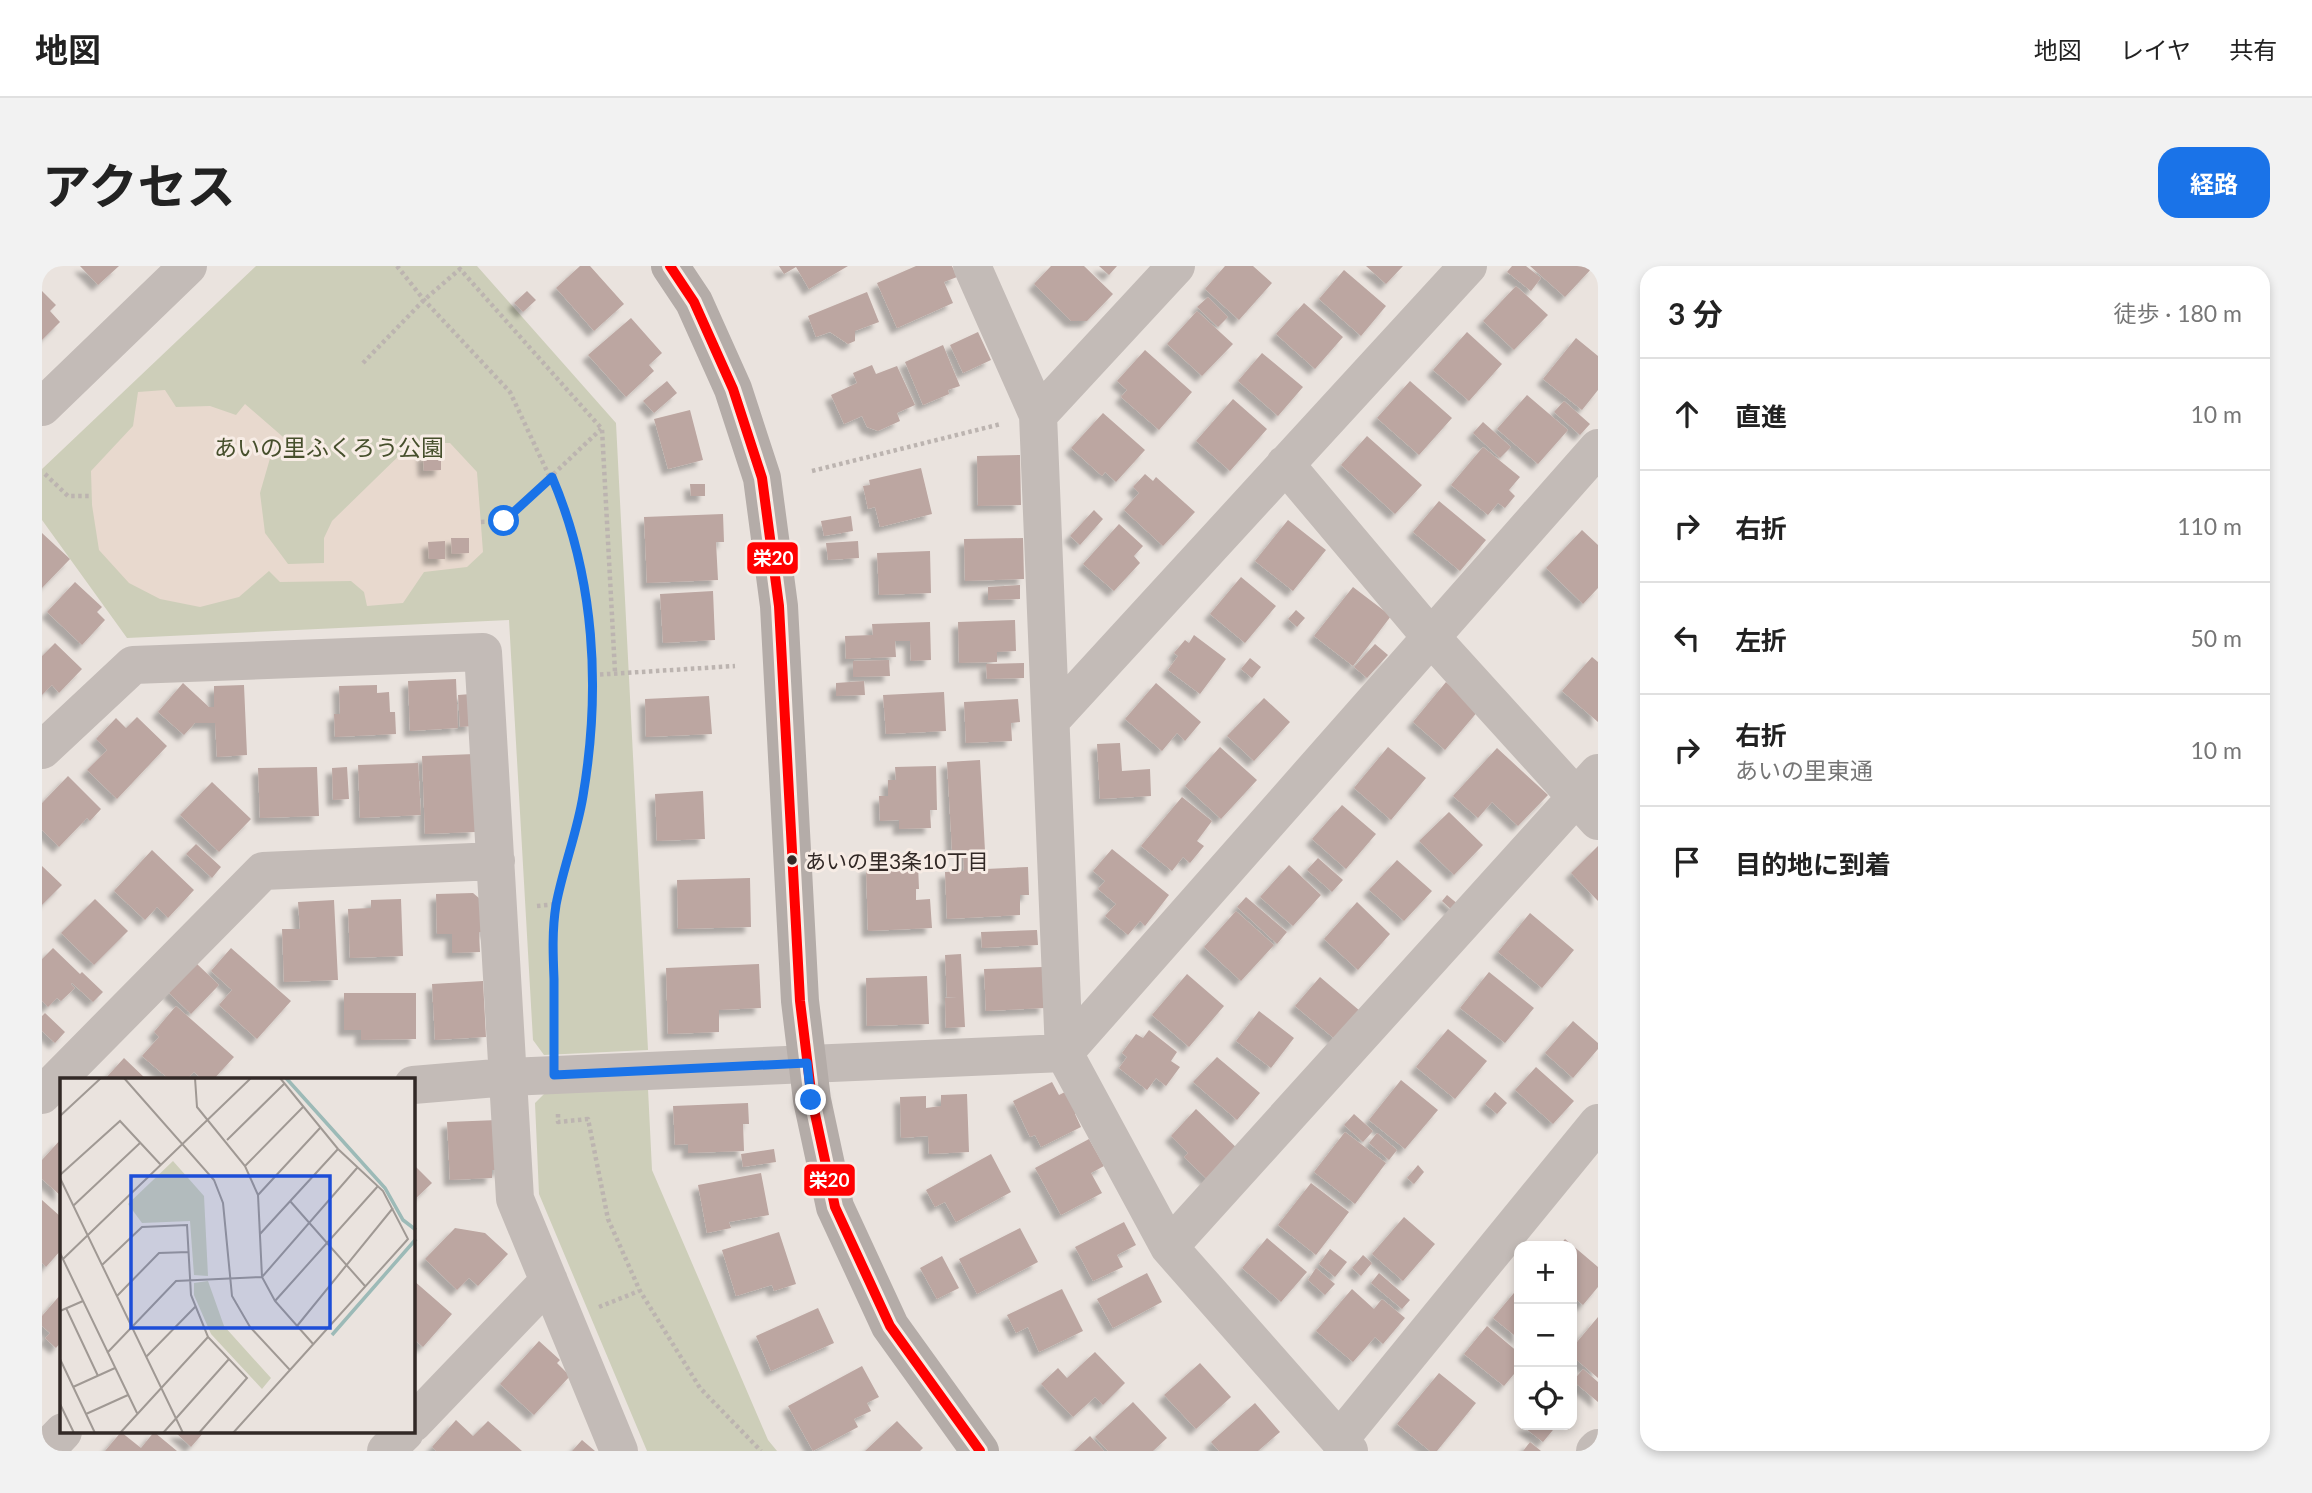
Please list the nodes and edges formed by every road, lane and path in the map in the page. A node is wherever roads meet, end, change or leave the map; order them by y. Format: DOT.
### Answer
graph roads {
  1 [pos="188,266"];
  2 [pos="397,266"];
  3 [pos="670,266"];
  4 [pos="972,266"];
  5 [pos="1176,266"];
  6 [pos="1468,266"];
  7 [pos="424,300"];
  8 [pos="363,363"];
  9 [pos="42,407"];
  10 [pos="1038,415"];
  11 [pos="602,429"];
  12 [pos="1598,448"];
  13 [pos="1285,464"];
  14 [pos="812,471"];
  15 [pos="45,474"];
  16 [pos="552,477"];
  17 [pos="91,496"];
  18 [pos="481,522"];
  19 [pos="1430,636"];
  20 [pos="735,666"];
  21 [pos="615,672"];
  22 [pos="593,675"];
  23 [pos="1052,719"];
  24 [pos="42,750"];
  25 [pos="1591,797"];
  26 [pos="496,861"];
  27 [pos="556,904"];
  28 [pos="525,906"];
  29 [pos="1064,1053"];
  30 [pos="807,1063"];
  31 [pos="554,1075"];
  32 [pos="508,1077"];
  33 [pos="415,1085"];
  34 [pos="42,1095"];
  35 [pos="1598,1123"];
  36 [pos="1169,1247"];
  37 [pos="549,1281"];
  38 [pos="415,1421"];
  39 [pos="403,1434"];
  40 [pos="1344,1445"];
  41 [pos="386,1451"];
  42 [pos="619,1451"];
  43 [pos="761,1451"];
  44 [pos="980,1451"];
  1 -- 9 [label="street"];
  2 -- 7 [label="path"];
  3 -- 30 [label="street"];
  4 -- 10 [label="street"];
  5 -- 10 [label="street"];
  6 -- 13 [label="street"];
  7 -- 8 [label="path"];
  7 -- 11 [label="path"];
  7 -- 16 [label="path"];
  10 -- 14 [label="path"];
  10 -- 23 [label="street"];
  11 -- 16 [label="path"];
  11 -- 21 [label="path"];
  12 -- 19 [label="street"];
  13 -- 19 [label="street"];
  13 -- 23 [label="street"];
  15 -- 17 [label="path"];
  16 -- 18 [label="path"];
  16 -- 22 [label="path"];
  19 -- 25 [label="street"];
  19 -- 29 [label="street"];
  20 -- 21 [label="path"];
  21 -- 22 [label="path"];
  22 -- 27 [label="path"];
  23 -- 29 [label="street"];
  24 -- 26 [label="street"];
  25 -- 36 [label="street"];
  26 -- 32 [label="street"];
  26 -- 34 [label="street"];
  27 -- 28 [label="path"];
  27 -- 31 [label="path"];
  29 -- 30 [label="street"];
  29 -- 36 [label="street"];
  30 -- 31 [label="street"];
  30 -- 44 [label="street"];
  31 -- 32 [label="street"];
  31 -- 43 [label="path"];
  32 -- 33 [label="street"];
  32 -- 37 [label="street"];
  35 -- 40 [label="street"];
  36 -- 40 [label="street"];
  37 -- 38 [label="street"];
  37 -- 42 [label="street"];
  39 -- 41 [label="street"];
}
